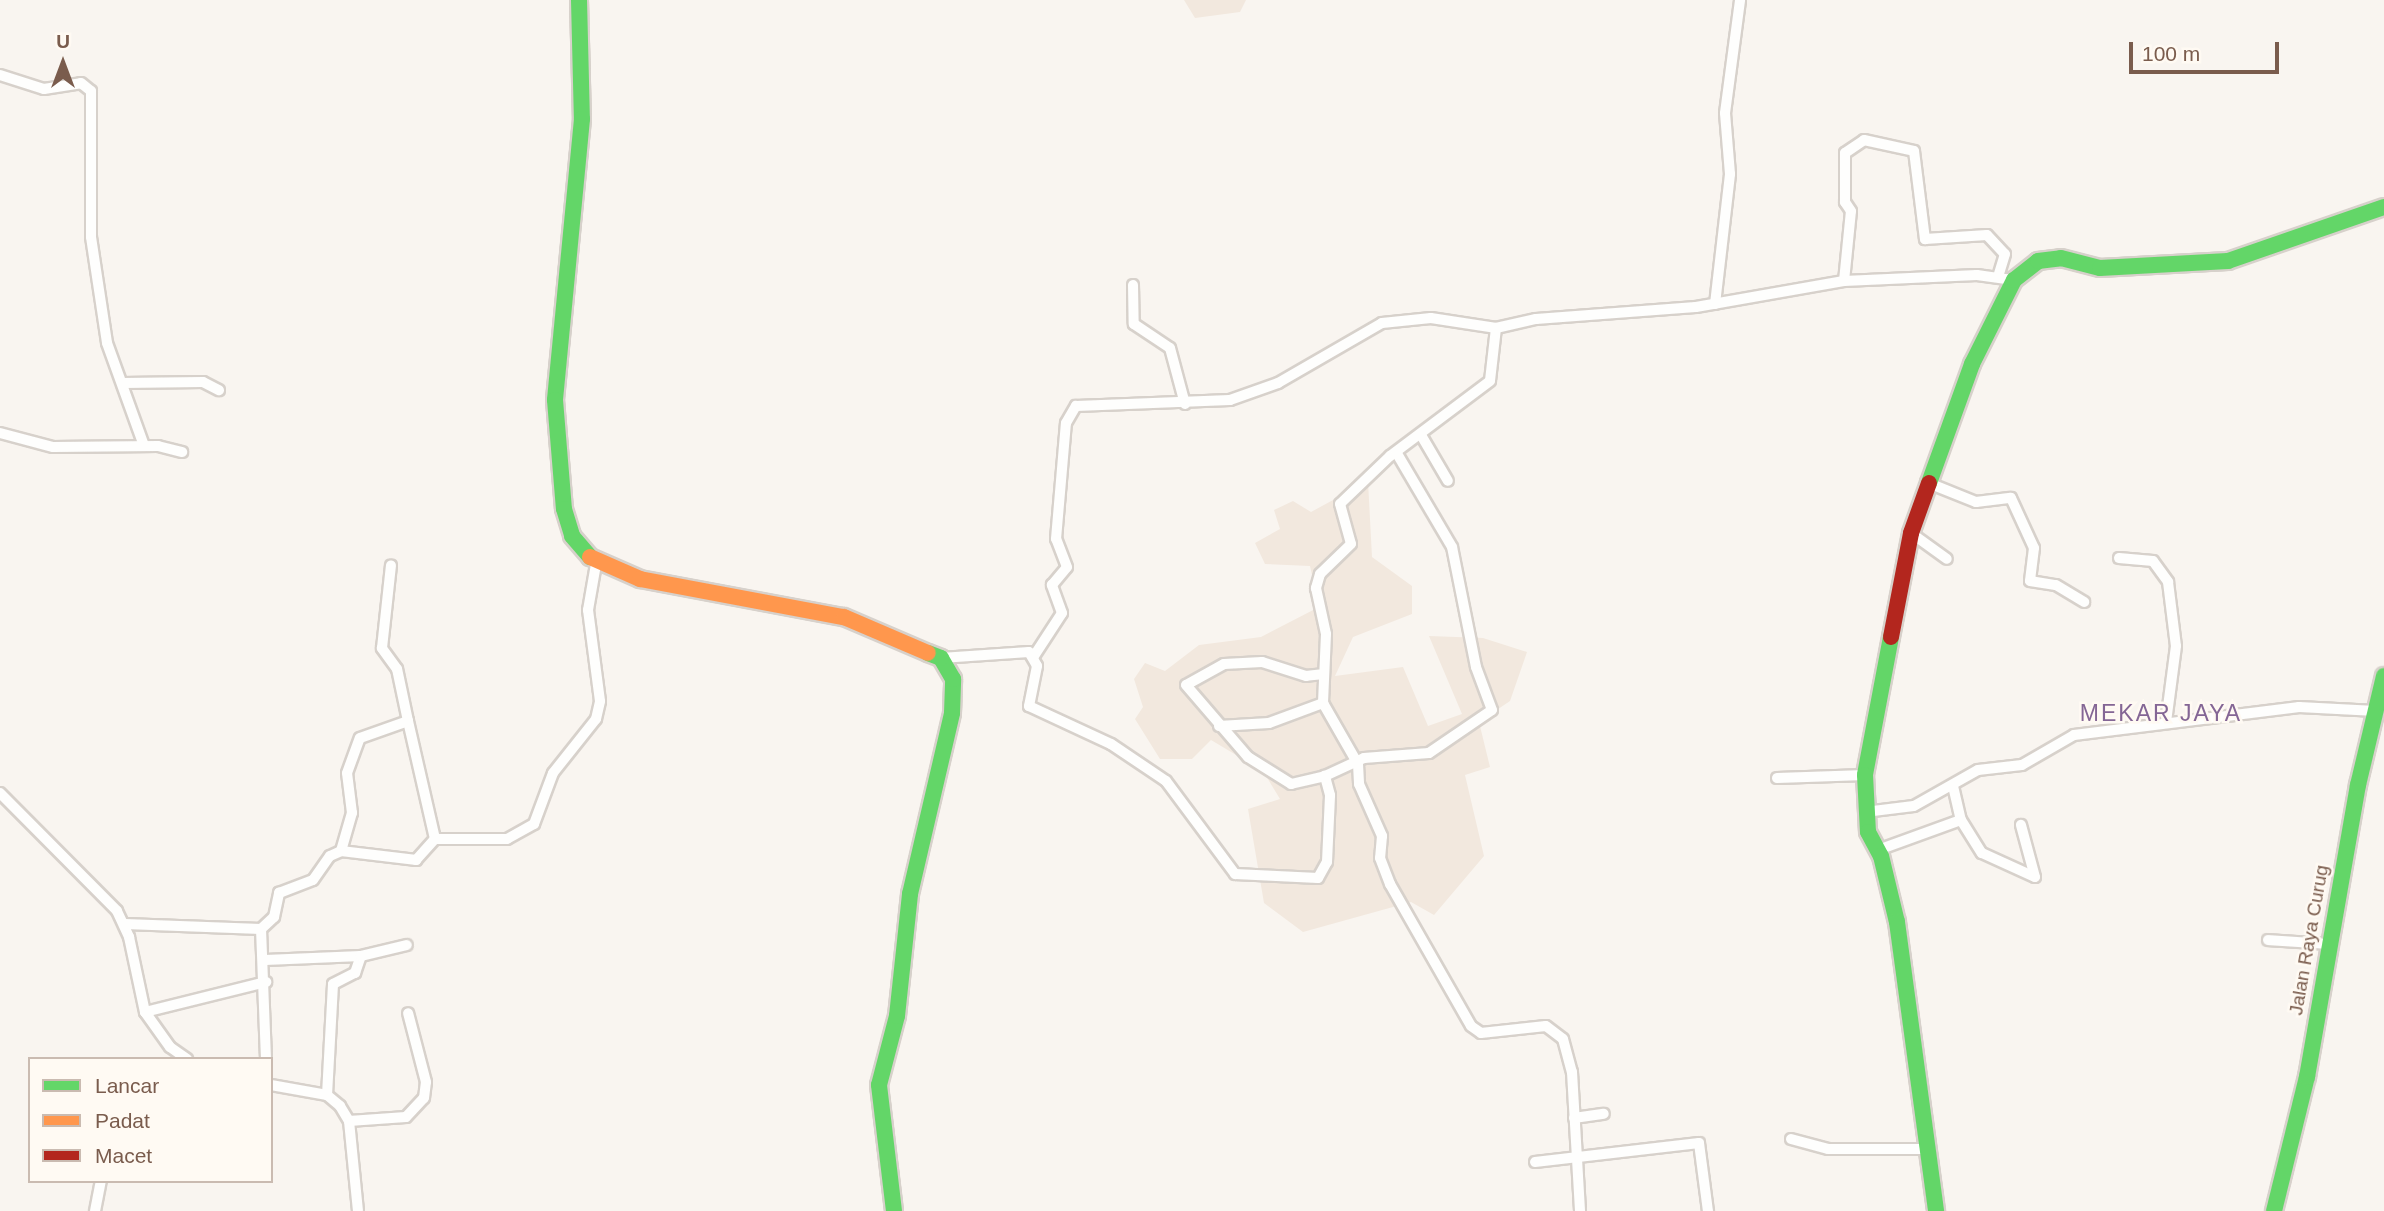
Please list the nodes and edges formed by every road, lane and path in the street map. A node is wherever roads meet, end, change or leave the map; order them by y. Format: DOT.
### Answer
graph roads {
  1 [pos="579,0"];
  2 [pos="1740,0"];
  3 [pos="0,75"];
  4 [pos="2384,208"];
  5 [pos="2006,279"];
  6 [pos="1844,281"];
  7 [pos="1133,285"];
  8 [pos="1715,304"];
  9 [pos="1496,328"];
  10 [pos="122,383"];
  11 [pos="219,390"];
  12 [pos="1185,404"];
  13 [pos="0,433"];
  14 [pos="1421,435"];
  15 [pos="144,446"];
  16 [pos="182,452"];
  17 [pos="1396,452"];
  18 [pos="1448,481"];
  19 [pos="1926,482"];
  20 [pos="1911,533"];
  21 [pos="2119,558"];
  22 [pos="1947,559"];
  23 [pos="596,564"];
  24 [pos="391,565"];
  25 [pos="2084,602"];
  26 [pos="1034,656"];
  27 [pos="941,658"];
  28 [pos="1324,674"];
  29 [pos="2384,676"];
  30 [pos="1323,703"];
  31 [pos="2376,711"];
  32 [pos="408,720"];
  33 [pos="2166,722"];
  34 [pos="1219,726"];
  35 [pos="1356,761"];
  36 [pos="1866,775"];
  37 [pos="1325,776"];
  38 [pos="1777,778"];
  39 [pos="1953,786"];
  40 [pos="0,793"];
  41 [pos="1865,812"];
  42 [pos="1961,820"];
  43 [pos="2021,825"];
  44 [pos="435,839"];
  45 [pos="1878,850"];
  46 [pos="341,851"];
  47 [pos="125,925"];
  48 [pos="261,929"];
  49 [pos="2268,940"];
  50 [pos="2329,944"];
  51 [pos="407,945"];
  52 [pos="361,956"];
  53 [pos="265,960"];
  54 [pos="266,982"];
  55 [pos="145,1012"];
  56 [pos="408,1013"];
  57 [pos="170,1047"];
  58 [pos="166,1057"];
  59 [pos="184,1057"];
  60 [pos="266,1057"];
  61 [pos="273,1085"];
  62 [pos="327,1095"];
  63 [pos="1604,1114"];
  64 [pos="1574,1118"];
  65 [pos="349,1121"];
  66 [pos="1791,1139"];
  67 [pos="1926,1149"];
  68 [pos="1576,1155"];
  69 [pos="1535,1162"];
  70 [pos="101,1183"];
  71 [pos="95,1211"];
  72 [pos="358,1211"];
  73 [pos="894,1211"];
  74 [pos="1580,1211"];
  75 [pos="1708,1211"];
  76 [pos="1936,1211"];
  77 [pos="2274,1211"];
  1 -- 23 [label="street"];
  2 -- 8 [label="street"];
  3 -- 10 [label="street"];
  4 -- 5 [label="street"];
  5 -- 6 [label="street"];
  5 -- 6 [label="street"];
  5 -- 19 [label="street"];
  6 -- 8 [label="street"];
  7 -- 12 [label="street"];
  8 -- 9 [label="street"];
  9 -- 12 [label="street"];
  9 -- 14 [label="street"];
  10 -- 11 [label="street"];
  10 -- 15 [label="street"];
  12 -- 26 [label="street"];
  13 -- 15 [label="street"];
  14 -- 17 [label="street"];
  14 -- 18 [label="street"];
  15 -- 16 [label="street"];
  17 -- 28 [label="street"];
  17 -- 35 [label="street"];
  19 -- 20 [label="street"];
  19 -- 25 [label="street"];
  20 -- 22 [label="street"];
  20 -- 36 [label="street"];
  21 -- 33 [label="street"];
  23 -- 27 [label="street"];
  23 -- 44 [label="street"];
  24 -- 32 [label="street"];
  26 -- 27 [label="street"];
  26 -- 37 [label="street"];
  27 -- 73 [label="street"];
  28 -- 30 [label="street"];
  28 -- 34 [label="street"];
  29 -- 31 [label="street, Jalan Raya Curug"];
  30 -- 34 [label="street"];
  30 -- 35 [label="street"];
  31 -- 33 [label="street"];
  31 -- 50 [label="street, Jalan Raya Curug"];
  32 -- 44 [label="street"];
  32 -- 46 [label="street"];
  33 -- 39 [label="street"];
  34 -- 37 [label="street"];
  35 -- 37 [label="street"];
  35 -- 64 [label="street"];
  36 -- 38 [label="street"];
  36 -- 41 [label="street"];
  39 -- 41 [label="street"];
  39 -- 42 [label="street"];
  40 -- 47 [label="street"];
  41 -- 45 [label="street"];
  42 -- 43 [label="street"];
  42 -- 45 [label="street"];
  44 -- 46 [label="street"];
  45 -- 67 [label="street"];
  46 -- 48 [label="street"];
  47 -- 48 [label="street"];
  47 -- 55 [label="street"];
  48 -- 53 [label="street"];
  49 -- 50 [label="street"];
  50 -- 77 [label="street, Jalan Raya Curug"];
  51 -- 52 [label="street"];
  52 -- 53 [label="street"];
  52 -- 62 [label="street"];
  53 -- 54 [label="street"];
  54 -- 55 [label="street"];
  54 -- 60 [label="street"];
  55 -- 57 [label="street"];
  56 -- 65 [label="street"];
  57 -- 58 [label="street"];
  57 -- 59 [label="street"];
  61 -- 62 [label="street"];
  62 -- 65 [label="street"];
  63 -- 64 [label="street"];
  64 -- 68 [label="street"];
  65 -- 72 [label="street"];
  66 -- 67 [label="street"];
  67 -- 76 [label="street"];
  68 -- 69 [label="street"];
  68 -- 74 [label="street"];
  68 -- 75 [label="street"];
  70 -- 71 [label="street"];
}
